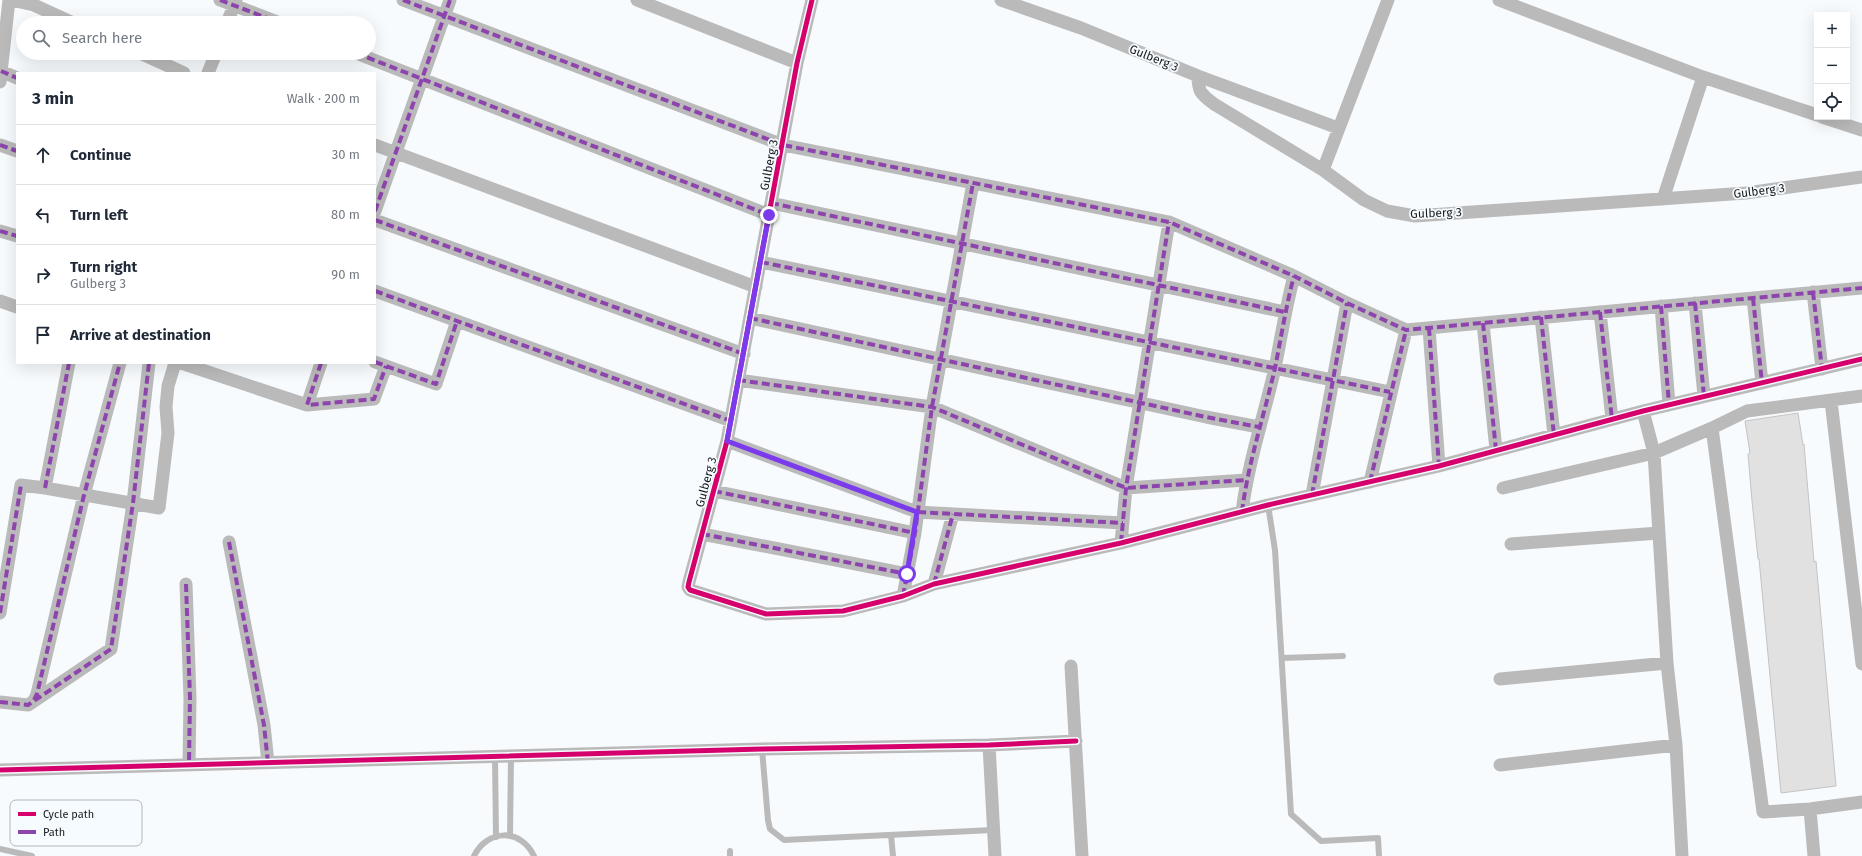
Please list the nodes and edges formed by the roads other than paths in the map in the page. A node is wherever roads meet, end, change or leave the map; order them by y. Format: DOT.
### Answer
graph roads {
  1 [pos="10,0"];
  2 [pos="220,0"];
  3 [pos="403,0"];
  4 [pos="450,0"];
  5 [pos="637,0"];
  6 [pos="812,0"];
  7 [pos="1001,0"];
  8 [pos="1388,0"];
  9 [pos="1505,1"];
  10 [pos="35,3"];
  11 [pos="235,3"];
  12 [pos="60,16"];
  13 [pos="230,16"];
  14 [pos="264,16"];
  15 [pos="444,16"];
  16 [pos="155,60"];
  17 [pos="213,60"];
  18 [pos="374,60"];
  19 [pos="798,63"];
  20 [pos="182,72"];
  21 [pos="208,72"];
  22 [pos="1198,76"];
  23 [pos="1,77"];
  24 [pos="1703,77"];
  25 [pos="16,78"];
  26 [pos="422,79"];
  27 [pos="1814,114"];
  28 [pos="1831,120"];
  29 [pos="1338,128"];
  30 [pos="1862,130"];
  31 [pos="0,144"];
  32 [pos="376,145"];
  33 [pos="782,145"];
  34 [pos="16,151"];
  35 [pos="396,153"];
  36 [pos="1323,170"];
  37 [pos="1862,177"];
  38 [pos="973,183"];
  39 [pos="1664,199"];
  40 [pos="376,208"];
  41 [pos="770,209"];
  42 [pos="376,220"];
  43 [pos="1169,222"];
  44 [pos="0,231"];
  45 [pos="16,236"];
  46 [pos="962,243"];
  47 [pos="761,262"];
  48 [pos="1294,276"];
  49 [pos="1160,285"];
  50 [pos="756,287"];
  51 [pos="1862,288"];
  52 [pos="376,291"];
  53 [pos="1813,292"];
  54 [pos="1753,298"];
  55 [pos="0,301"];
  56 [pos="952,301"];
  57 [pos="1347,303"];
  58 [pos="1695,303"];
  59 [pos="1661,306"];
  60 [pos="16,307"];
  61 [pos="1285,312"];
  62 [pos="1600,312"];
  63 [pos="750,318"];
  64 [pos="1541,318"];
  65 [pos="456,321"];
  66 [pos="1483,323"];
  67 [pos="1428,328"];
  68 [pos="1406,330"];
  69 [pos="1148,342"];
  70 [pos="744,354"];
  71 [pos="941,359"];
  72 [pos="1862,359"];
  73 [pos="69,364"];
  74 [pos="120,364"];
  75 [pos="149,364"];
  76 [pos="175,364"];
  77 [pos="184,364"];
  78 [pos="321,364"];
  79 [pos="380,364"];
  80 [pos="1275,368"];
  81 [pos="1822,369"];
  82 [pos="738,380"];
  83 [pos="1333,381"];
  84 [pos="1762,383"];
  85 [pos="1390,392"];
  86 [pos="1704,396"];
  87 [pos="1862,396"];
  88 [pos="1832,401"];
  89 [pos="1139,402"];
  90 [pos="1669,404"];
  91 [pos="306,405"];
  92 [pos="932,407"];
  93 [pos="1643,411"];
  94 [pos="1612,419"];
  95 [pos="731,421"];
  96 [pos="1259,427"];
  97 [pos="1712,428"];
  98 [pos="1554,435"];
  99 [pos="727,441"];
  100 [pos="1496,450"];
  101 [pos="1654,453"];
  102 [pos="1439,466"];
  103 [pos="1246,480"];
  104 [pos="1370,482"];
  105 [pos="45,488"];
  106 [pos="1126,488"];
  107 [pos="1503,488"];
  108 [pos="714,491"];
  109 [pos="84,495"];
  110 [pos="1312,495"];
  111 [pos="133,503"];
  112 [pos="1268,505"];
  113 [pos="917,512"];
  114 [pos="1242,512"];
  115 [pos="953,514"];
  116 [pos="1123,523"];
  117 [pos="915,533"];
  118 [pos="1659,533"];
  119 [pos="702,534"];
  120 [pos="229,542"];
  121 [pos="1120,543"];
  122 [pos="1511,544"];
  123 [pos="907,574"];
  124 [pos="186,584"];
  125 [pos="934,584"];
  126 [pos="903,596"];
  127 [pos="0,613"];
  128 [pos="1343,656"];
  129 [pos="1282,658"];
  130 [pos="1667,663"];
  131 [pos="1862,664"];
  132 [pos="1071,666"];
  133 [pos="1500,679"];
  134 [pos="34,701"];
  135 [pos="0,702"];
  136 [pos="1076,741"];
  137 [pos="989,745"];
  138 [pos="1676,745"];
  139 [pos="762,749"];
  140 [pos="511,756"];
  141 [pos="495,757"];
  142 [pos="268,763"];
  143 [pos="189,765"];
  144 [pos="1500,765"];
  145 [pos="0,770"];
  146 [pos="1862,802"];
  147 [pos="1810,809"];
  148 [pos="993,830"];
  149 [pos="892,835"];
  150 [pos="510,836"];
  151 [pos="496,837"];
  152 [pos="0,849"];
  153 [pos="32,856"];
  154 [pos="474,856"];
  155 [pos="534,856"];
  156 [pos="893,856"];
  157 [pos="995,856"];
  158 [pos="1082,856"];
  159 [pos="1379,856"];
  160 [pos="1682,856"];
  161 [pos="1814,856"];
  1 -- 10 [label="street"];
  1 -- 23 [label="street"];
  2 -- 11 [label="street"];
  3 -- 15 [label="street"];
  4 -- 15 [label="street"];
  5 -- 19 [label="street"];
  6 -- 19 [label="street, Gulberg 3"];
  7 -- 22 [label="street, Gulberg 3"];
  8 -- 29 [label="street"];
  9 -- 24 [label="street"];
  10 -- 12 [label="street"];
  11 -- 13 [label="street"];
  11 -- 14 [label="street"];
  15 -- 26 [label="street"];
  15 -- 33 [label="street"];
  16 -- 20 [label="street"];
  17 -- 21 [label="street"];
  18 -- 26 [label="street"];
  19 -- 33 [label="street, Gulberg 3"];
  22 -- 29 [label="street"];
  22 -- 36 [label="street, Gulberg 3"];
  23 -- 25 [label="street"];
  24 -- 27 [label="street"];
  24 -- 39 [label="street"];
  26 -- 35 [label="street"];
  26 -- 41 [label="street"];
  28 -- 30 [label="street"];
  29 -- 36 [label="street"];
  31 -- 34 [label="street"];
  32 -- 35 [label="street"];
  33 -- 38 [label="street"];
  33 -- 41 [label="street, Gulberg 3"];
  35 -- 40 [label="street"];
  35 -- 50 [label="street"];
  36 -- 39 [label="street, Gulberg 3"];
  37 -- 39 [label="street, Gulberg 3"];
  38 -- 43 [label="street"];
  38 -- 46 [label="street"];
  41 -- 46 [label="street"];
  41 -- 47 [label="street, Gulberg 3"];
  42 -- 70 [label="street"];
  43 -- 48 [label="street"];
  43 -- 49 [label="street"];
  44 -- 45 [label="street"];
  46 -- 49 [label="street"];
  46 -- 56 [label="street"];
  47 -- 50 [label="street, Gulberg 3"];
  47 -- 56 [label="street"];
  48 -- 57 [label="street"];
  48 -- 61 [label="street"];
  49 -- 61 [label="street"];
  49 -- 69 [label="street"];
  50 -- 63 [label="street, Gulberg 3"];
  51 -- 53 [label="street"];
  52 -- 65 [label="street"];
  53 -- 54 [label="street"];
  53 -- 81 [label="street"];
  54 -- 58 [label="street"];
  54 -- 84 [label="street"];
  55 -- 60 [label="street"];
  56 -- 69 [label="street"];
  56 -- 71 [label="street"];
  57 -- 68 [label="street"];
  57 -- 83 [label="street"];
  58 -- 59 [label="street"];
  58 -- 86 [label="street"];
  59 -- 62 [label="street"];
  59 -- 90 [label="street"];
  61 -- 80 [label="street"];
  62 -- 64 [label="street"];
  62 -- 94 [label="street"];
  63 -- 70 [label="street, Gulberg 3"];
  63 -- 71 [label="street"];
  64 -- 66 [label="street"];
  64 -- 98 [label="street"];
  65 -- 79 [label="street"];
  65 -- 95 [label="street"];
  66 -- 67 [label="street"];
  66 -- 100 [label="street"];
  67 -- 68 [label="street"];
  67 -- 102 [label="street"];
  68 -- 85 [label="street"];
  69 -- 80 [label="street"];
  69 -- 89 [label="street"];
  70 -- 82 [label="street, Gulberg 3"];
  71 -- 89 [label="street"];
  71 -- 92 [label="street"];
  72 -- 81 [label="street"];
  73 -- 105 [label="street"];
  74 -- 109 [label="street"];
  75 -- 111 [label="street"];
  76 -- 111 [label="street"];
  77 -- 91 [label="street"];
  78 -- 91 [label="street"];
  79 -- 91 [label="street"];
  80 -- 83 [label="street"];
  80 -- 96 [label="street"];
  81 -- 84 [label="street"];
  82 -- 92 [label="street"];
  82 -- 95 [label="street, Gulberg 3"];
  83 -- 85 [label="street"];
  83 -- 110 [label="street"];
  84 -- 86 [label="street"];
  85 -- 104 [label="street"];
  86 -- 90 [label="street"];
  87 -- 88 [label="street"];
  88 -- 97 [label="street"];
  88 -- 131 [label="street"];
  89 -- 96 [label="street"];
  89 -- 106 [label="street"];
  90 -- 93 [label="street"];
  92 -- 106 [label="street"];
  92 -- 113 [label="street"];
  93 -- 94 [label="street"];
  93 -- 101 [label="street"];
  94 -- 98 [label="street"];
  95 -- 99 [label="street, Gulberg 3"];
  96 -- 103 [label="street"];
  97 -- 101 [label="street"];
  97 -- 147 [label="street"];
  98 -- 100 [label="street"];
  99 -- 108 [label="street, Gulberg 3"];
  99 -- 113 [label="street"];
  100 -- 102 [label="street"];
  101 -- 107 [label="street"];
  101 -- 118 [label="street"];
  102 -- 104 [label="street"];
  103 -- 106 [label="street"];
  103 -- 114 [label="street"];
  104 -- 110 [label="street"];
  105 -- 109 [label="street"];
  105 -- 127 [label="street"];
  106 -- 116 [label="street"];
  108 -- 117 [label="street"];
  108 -- 119 [label="street, Gulberg 3"];
  109 -- 111 [label="street"];
  109 -- 134 [label="street"];
  110 -- 112 [label="street"];
  111 -- 134 [label="street"];
  112 -- 114 [label="street"];
  112 -- 129 [label="lane"];
  113 -- 115 [label="street"];
  113 -- 117 [label="street"];
  114 -- 121 [label="street"];
  115 -- 116 [label="street"];
  115 -- 125 [label="street"];
  116 -- 121 [label="street"];
  117 -- 123 [label="street"];
  118 -- 122 [label="street"];
  118 -- 130 [label="street"];
  119 -- 123 [label="street"];
  119 -- 126 [label="street, Gulberg 3"];
  120 -- 142 [label="street"];
  121 -- 125 [label="street"];
  123 -- 126 [label="street"];
  124 -- 143 [label="street"];
  125 -- 126 [label="street"];
  128 -- 129 [label="lane"];
  129 -- 159 [label="lane"];
  130 -- 133 [label="street"];
  130 -- 138 [label="street"];
  132 -- 136 [label="street"];
  134 -- 135 [label="street"];
  136 -- 137 [label="street"];
  136 -- 158 [label="street"];
  137 -- 139 [label="street"];
  137 -- 148 [label="street"];
  138 -- 144 [label="street"];
  138 -- 160 [label="street"];
  139 -- 140 [label="street"];
  139 -- 149 [label="lane"];
  140 -- 141 [label="street"];
  140 -- 150 [label="lane"];
  141 -- 142 [label="street"];
  141 -- 151 [label="lane"];
  142 -- 143 [label="street"];
  143 -- 145 [label="street"];
  146 -- 147 [label="street"];
  147 -- 161 [label="street"];
  148 -- 149 [label="lane"];
  148 -- 157 [label="street"];
  149 -- 156 [label="lane"];
  150 -- 151 [label="lane"];
  150 -- 155 [label="lane"];
  151 -- 154 [label="lane"];
  152 -- 153 [label="lane"];
}
